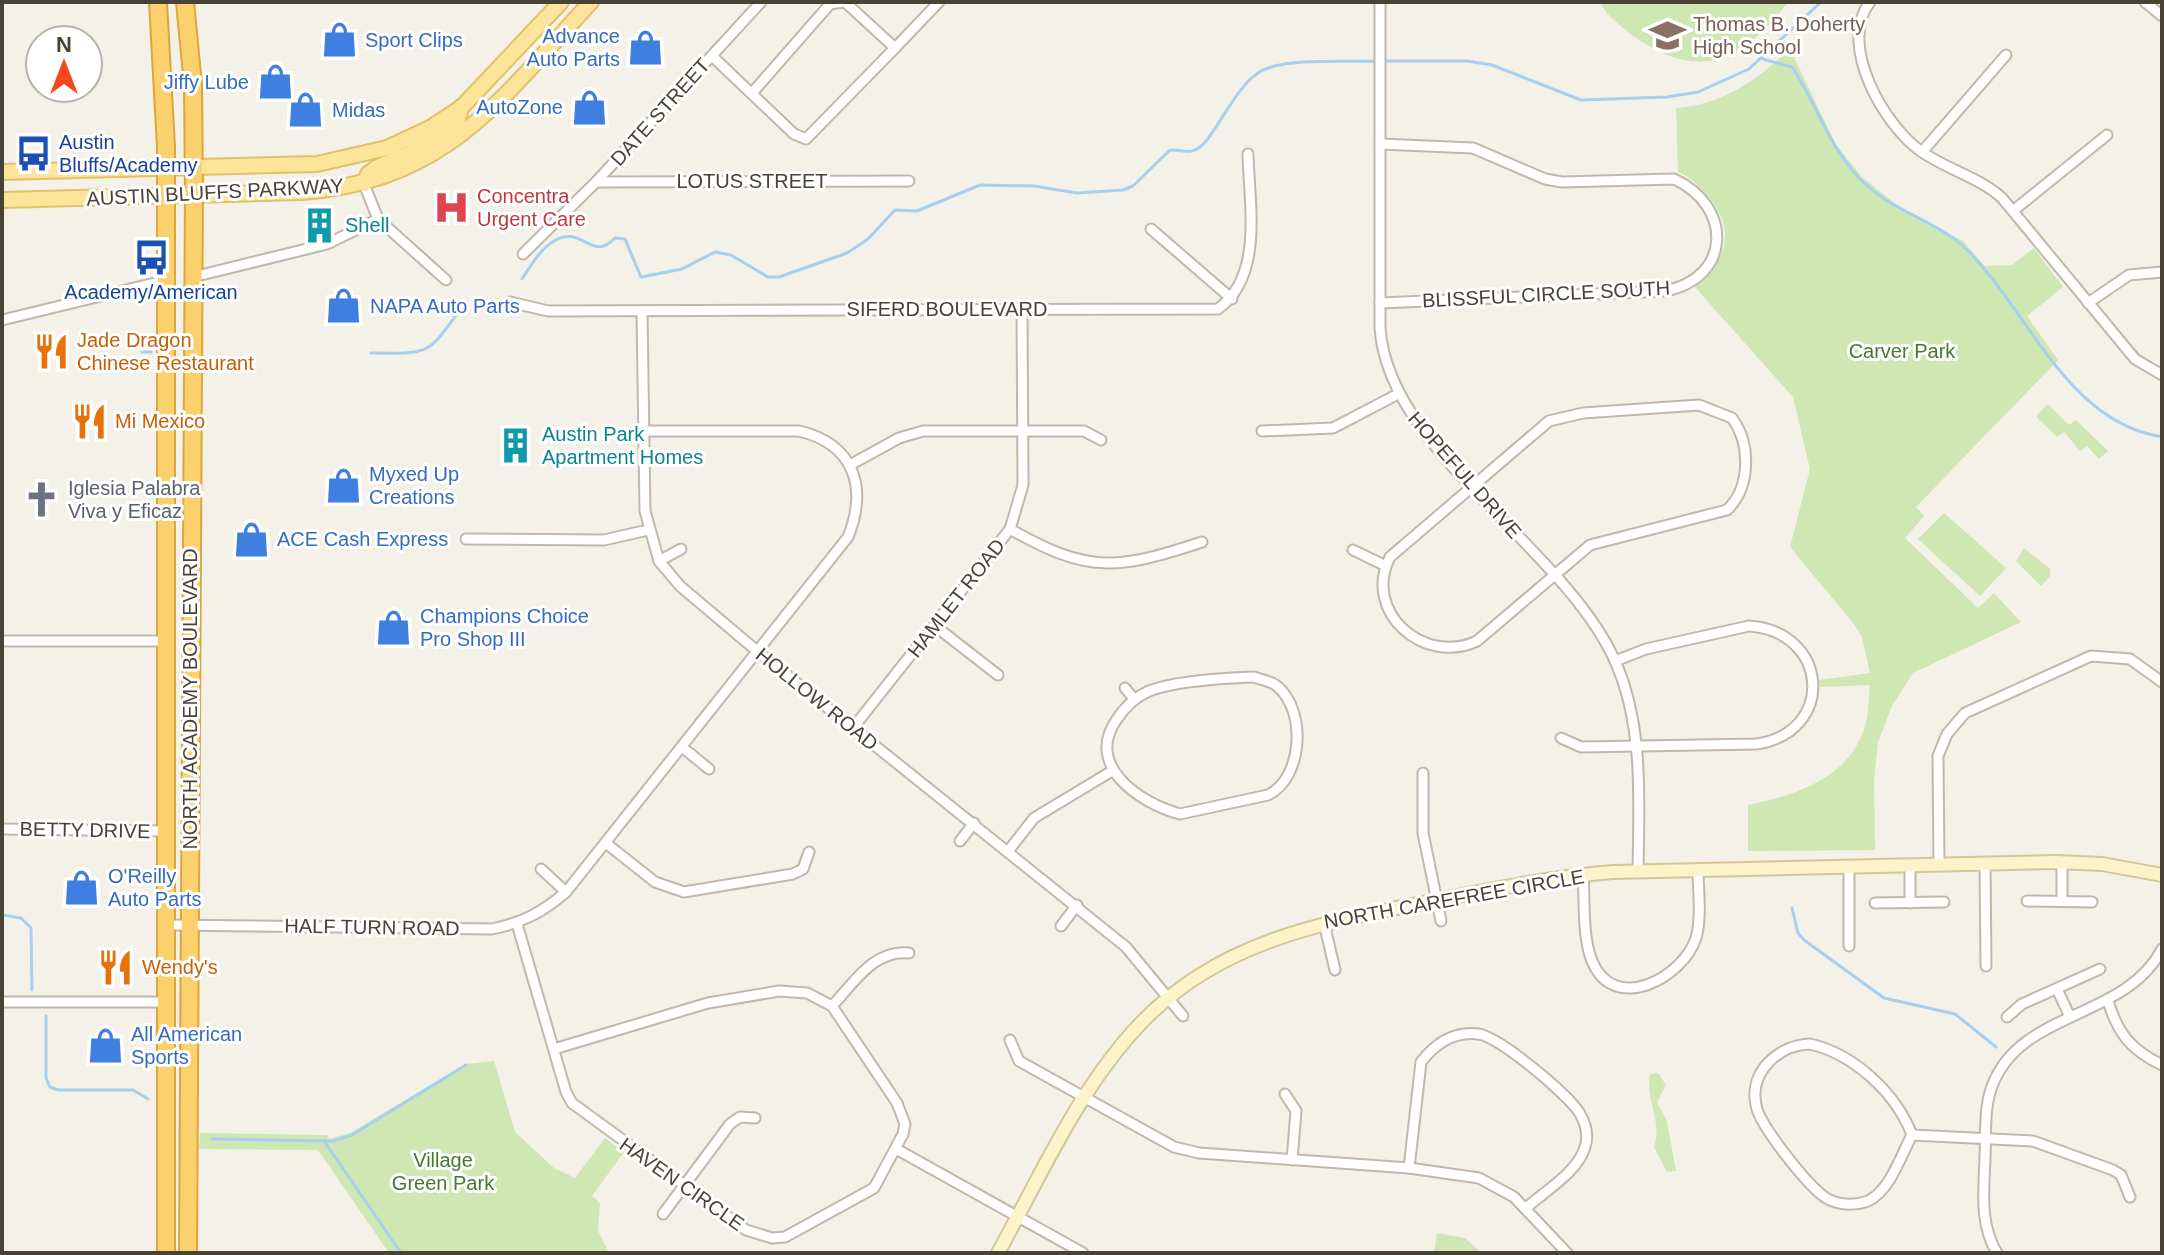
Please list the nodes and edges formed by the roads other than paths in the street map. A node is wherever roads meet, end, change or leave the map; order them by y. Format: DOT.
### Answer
graph roads {
  1 [pos="158,2"];
  2 [pos="185,2"];
  3 [pos="561,2"];
  4 [pos="591,2"];
  5 [pos="761,2"];
  6 [pos="844,2"];
  7 [pos="935,2"];
  8 [pos="1380,2"];
  9 [pos="1870,2"];
  10 [pos="2145,2"];
  11 [pos="2162,16"];
  12 [pos="563,32"];
  13 [pos="895,48"];
  14 [pos="2006,55"];
  15 [pos="712,56"];
  16 [pos="752,93"];
  17 [pos="462,107"];
  18 [pos="2107,135"];
  19 [pos="1380,144"];
  20 [pos="1922,152"];
  21 [pos="1248,154"];
  22 [pos="193,166"];
  23 [pos="166,167"];
  24 [pos="2,172"];
  25 [pos="909,181"];
  26 [pos="596,182"];
  27 [pos="364,184"];
  28 [pos="194,194"];
  29 [pos="167,196"];
  30 [pos="2,200"];
  31 [pos="2014,210"];
  32 [pos="378,219"];
  33 [pos="1151,229"];
  34 [pos="523,254"];
  35 [pos="2162,272"];
  36 [pos="193,277"];
  37 [pos="167,280"];
  38 [pos="446,280"];
  39 [pos="1232,299"];
  40 [pos="510,302"];
  41 [pos="1380,303"];
  42 [pos="2088,303"];
  43 [pos="1022,309"];
  44 [pos="642,311"];
  45 [pos="2,320"];
  46 [pos="2162,375"];
  47 [pos="1398,394"];
  48 [pos="1023,430"];
  49 [pos="644,431"];
  50 [pos="1262,431"];
  51 [pos="1101,440"];
  52 [pos="850,465"];
  53 [pos="1473,486"];
  54 [pos="1010,529"];
  55 [pos="648,530"];
  56 [pos="466,539"];
  57 [pos="1202,542"];
  58 [pos="681,549"];
  59 [pos="1353,550"];
  60 [pos="659,561"];
  61 [pos="1386,566"];
  62 [pos="1553,574"];
  63 [pos="935,626"];
  64 [pos="2,641"];
  65 [pos="169,641"];
  66 [pos="757,651"];
  67 [pos="1615,661"];
  68 [pos="1284,674"];
  69 [pos="998,675"];
  70 [pos="2162,682"];
  71 [pos="1277,686"];
  72 [pos="1125,688"];
  73 [pos="1134,699"];
  74 [pos="853,728"];
  75 [pos="1561,738"];
  76 [pos="1636,745"];
  77 [pos="682,747"];
  78 [pos="709,769"];
  79 [pos="1112,771"];
  80 [pos="1423,773"];
  81 [pos="974,823"];
  82 [pos="2,829"];
  83 [pos="169,831"];
  84 [pos="960,841"];
  85 [pos="607,844"];
  86 [pos="1009,850"];
  87 [pos="809,852"];
  88 [pos="2062,862"];
  89 [pos="1985,863"];
  90 [pos="1939,864"];
  91 [pos="1910,865"];
  92 [pos="1849,866"];
  93 [pos="541,869"];
  94 [pos="1698,869"];
  95 [pos="1638,871"];
  96 [pos="1583,874"];
  97 [pos="2162,875"];
  98 [pos="566,892"];
  99 [pos="1437,900"];
  100 [pos="2027,901"];
  101 [pos="2062,901"];
  102 [pos="1944,902"];
  103 [pos="2092,902"];
  104 [pos="1875,903"];
  105 [pos="1910,903"];
  106 [pos="1077,905"];
  107 [pos="1441,921"];
  108 [pos="1324,923"];
  109 [pos="517,924"];
  110 [pos="167,925"];
  111 [pos="189,926"];
  112 [pos="1061,926"];
  113 [pos="1849,946"];
  114 [pos="2162,949"];
  115 [pos="909,953"];
  116 [pos="1986,966"];
  117 [pos="2100,969"];
  118 [pos="1335,970"];
  119 [pos="2057,989"];
  120 [pos="1169,998"];
  121 [pos="2108,1001"];
  122 [pos="2,1002"];
  123 [pos="167,1002"];
  124 [pos="832,1006"];
  125 [pos="1183,1016"];
  126 [pos="2007,1017"];
  127 [pos="2070,1017"];
  128 [pos="1010,1040"];
  129 [pos="554,1049"];
  130 [pos="2162,1065"];
  131 [pos="1285,1094"];
  132 [pos="1085,1099"];
  133 [pos="755,1118"];
  134 [pos="1912,1135"];
  135 [pos="1986,1138"];
  136 [pos="898,1150"];
  137 [pos="1292,1160"];
  138 [pos="1409,1168"];
  139 [pos="684,1185"];
  140 [pos="2130,1197"];
  141 [pos="1526,1208"];
  142 [pos="663,1214"];
  143 [pos="1018,1216"];
  144 [pos="166,1253"];
  145 [pos="188,1253"];
  146 [pos="998,1253"];
  147 [pos="1083,1253"];
  148 [pos="1567,1253"];
  149 [pos="1997,1253"];
  1 -- 23 [label="highway, NORTH ACADEMY BOULEVARD"];
  2 -- 22 [label="highway, NORTH ACADEMY BOULEVARD"];
  3 -- 12 [label="main road, AUSTIN BLUFFS PARKWAY"];
  3 -- 17 [label="main road, AUSTIN BLUFFS PARKWAY"];
  4 -- 12 [label="main road, AUSTIN BLUFFS PARKWAY"];
  5 -- 15 [label="street, DATE STREET"];
  6 -- 13 [label="street"];
  6 -- 16 [label="street"];
  7 -- 13 [label="street"];
  8 -- 19 [label="street, HOPEFUL DRIVE"];
  9 -- 20 [label="street"];
  10 -- 11 [label="street"];
  12 -- 27 [label="main road, AUSTIN BLUFFS PARKWAY"];
  13 -- 16 [label="street"];
  14 -- 20 [label="street"];
  15 -- 16 [label="street"];
  15 -- 26 [label="street, DATE STREET"];
  17 -- 22 [label="main road, AUSTIN BLUFFS PARKWAY"];
  17 -- 27 [label="main road"];
  18 -- 31 [label="street"];
  19 -- 41 [label="street, HOPEFUL DRIVE"];
  19 -- 41 [label="street, BLISSFUL CIRCLE SOUTH"];
  20 -- 31 [label="street"];
  21 -- 39 [label="street"];
  22 -- 23 [label="main road, AUSTIN BLUFFS PARKWAY"];
  22 -- 28 [label="highway, NORTH ACADEMY BOULEVARD"];
  23 -- 24 [label="main road, AUSTIN BLUFFS PARKWAY"];
  23 -- 29 [label="highway, NORTH ACADEMY BOULEVARD"];
  25 -- 26 [label="street, LOTUS STREET"];
  26 -- 34 [label="street, DATE STREET"];
  27 -- 28 [label="main road, AUSTIN BLUFFS PARKWAY"];
  27 -- 32 [label="street"];
  28 -- 29 [label="main road, AUSTIN BLUFFS PARKWAY"];
  28 -- 36 [label="highway, NORTH ACADEMY BOULEVARD"];
  29 -- 30 [label="main road, AUSTIN BLUFFS PARKWAY"];
  29 -- 37 [label="highway, NORTH ACADEMY BOULEVARD"];
  31 -- 42 [label="street"];
  32 -- 36 [label="street"];
  32 -- 38 [label="street"];
  33 -- 39 [label="street"];
  35 -- 42 [label="street"];
  36 -- 111 [label="highway, NORTH ACADEMY BOULEVARD"];
  37 -- 45 [label="street"];
  37 -- 65 [label="highway, NORTH ACADEMY BOULEVARD"];
  39 -- 43 [label="street, SIFERD BOULEVARD"];
  40 -- 44 [label="street, SIFERD BOULEVARD"];
  41 -- 47 [label="street, HOPEFUL DRIVE"];
  42 -- 46 [label="street"];
  43 -- 44 [label="street, SIFERD BOULEVARD"];
  43 -- 48 [label="street, HAMLET ROAD"];
  44 -- 49 [label="street, HOLLOW ROAD"];
  47 -- 50 [label="street"];
  47 -- 53 [label="street, HOPEFUL DRIVE"];
  48 -- 51 [label="street"];
  48 -- 52 [label="street"];
  48 -- 54 [label="street, HAMLET ROAD"];
  49 -- 52 [label="street"];
  49 -- 55 [label="street, HOLLOW ROAD"];
  52 -- 66 [label="street, HALF TURN ROAD"];
  53 -- 61 [label="street"];
  53 -- 62 [label="street, HOPEFUL DRIVE"];
  53 -- 62 [label="street"];
  54 -- 57 [label="street"];
  54 -- 63 [label="street, HAMLET ROAD"];
  55 -- 56 [label="street"];
  55 -- 60 [label="street, HOLLOW ROAD"];
  58 -- 60 [label="street"];
  59 -- 61 [label="street"];
  60 -- 66 [label="street, HOLLOW ROAD"];
  61 -- 62 [label="street"];
  62 -- 67 [label="street, HOPEFUL DRIVE"];
  63 -- 69 [label="street"];
  63 -- 74 [label="street, HAMLET ROAD"];
  64 -- 65 [label="street"];
  65 -- 83 [label="highway, NORTH ACADEMY BOULEVARD"];
  66 -- 74 [label="street, HOLLOW ROAD"];
  66 -- 77 [label="street, HALF TURN ROAD"];
  67 -- 76 [label="street, HOPEFUL DRIVE"];
  67 -- 76 [label="street"];
  68 -- 71 [label="street"];
  70 -- 90 [label="street"];
  71 -- 73 [label="street"];
  71 -- 79 [label="street"];
  72 -- 73 [label="street"];
  73 -- 79 [label="street"];
  74 -- 81 [label="street, HOLLOW ROAD"];
  75 -- 76 [label="street"];
  76 -- 95 [label="street, HOPEFUL DRIVE"];
  77 -- 78 [label="street"];
  77 -- 85 [label="street, HALF TURN ROAD"];
  79 -- 86 [label="street"];
  80 -- 99 [label="street"];
  81 -- 84 [label="street"];
  81 -- 86 [label="street, HOLLOW ROAD"];
  82 -- 83 [label="street, BETTY DRIVE"];
  83 -- 110 [label="highway, NORTH ACADEMY BOULEVARD"];
  85 -- 87 [label="street"];
  85 -- 98 [label="street, HALF TURN ROAD"];
  86 -- 106 [label="street, HOLLOW ROAD"];
  88 -- 89 [label="main road, NORTH CAREFREE CIRCLE"];
  88 -- 97 [label="main road, NORTH CAREFREE CIRCLE"];
  88 -- 101 [label="street"];
  89 -- 90 [label="main road, NORTH CAREFREE CIRCLE"];
  89 -- 116 [label="street"];
  90 -- 91 [label="main road, NORTH CAREFREE CIRCLE"];
  91 -- 92 [label="main road, NORTH CAREFREE CIRCLE"];
  91 -- 105 [label="street"];
  92 -- 94 [label="main road, NORTH CAREFREE CIRCLE"];
  92 -- 113 [label="street"];
  93 -- 98 [label="street"];
  94 -- 95 [label="main road, NORTH CAREFREE CIRCLE"];
  94 -- 96 [label="street"];
  95 -- 96 [label="main road, NORTH CAREFREE CIRCLE"];
  96 -- 99 [label="main road, NORTH CAREFREE CIRCLE"];
  98 -- 109 [label="street, HALF TURN ROAD"];
  99 -- 107 [label="street"];
  99 -- 108 [label="main road, NORTH CAREFREE CIRCLE"];
  100 -- 101 [label="street"];
  101 -- 103 [label="street"];
  102 -- 105 [label="street"];
  104 -- 105 [label="street"];
  106 -- 112 [label="street"];
  106 -- 120 [label="street, HOLLOW ROAD"];
  108 -- 118 [label="street"];
  108 -- 120 [label="main road, NORTH CAREFREE CIRCLE"];
  109 -- 111 [label="street, HALF TURN ROAD"];
  109 -- 129 [label="street, HAVEN CIRCLE"];
  110 -- 111 [label="street, HALF TURN ROAD"];
  110 -- 123 [label="highway, NORTH ACADEMY BOULEVARD"];
  111 -- 145 [label="highway, NORTH ACADEMY BOULEVARD"];
  114 -- 121 [label="street"];
  115 -- 124 [label="street"];
  117 -- 119 [label="street"];
  119 -- 126 [label="street"];
  119 -- 127 [label="street"];
  120 -- 125 [label="street, HOLLOW ROAD"];
  120 -- 132 [label="main road, NORTH CAREFREE CIRCLE"];
  121 -- 127 [label="street"];
  121 -- 130 [label="street"];
  122 -- 123 [label="street"];
  123 -- 144 [label="highway, NORTH ACADEMY BOULEVARD"];
  124 -- 129 [label="street"];
  124 -- 136 [label="street, HAVEN CIRCLE"];
  127 -- 135 [label="street"];
  128 -- 132 [label="street"];
  129 -- 139 [label="street, HAVEN CIRCLE"];
  131 -- 137 [label="street"];
  132 -- 137 [label="street"];
  132 -- 143 [label="main road, NORTH CAREFREE CIRCLE"];
  133 -- 139 [label="street"];
  134 -- 134 [label="street"];
  134 -- 135 [label="street"];
  135 -- 140 [label="street"];
  135 -- 149 [label="street"];
  136 -- 139 [label="street, HAVEN CIRCLE"];
  136 -- 143 [label="street"];
  137 -- 138 [label="street"];
  138 -- 141 [label="street"];
  138 -- 141 [label="street"];
  139 -- 142 [label="street"];
  141 -- 148 [label="street"];
  143 -- 146 [label="main road, NORTH CAREFREE CIRCLE"];
  143 -- 147 [label="street"];
}
